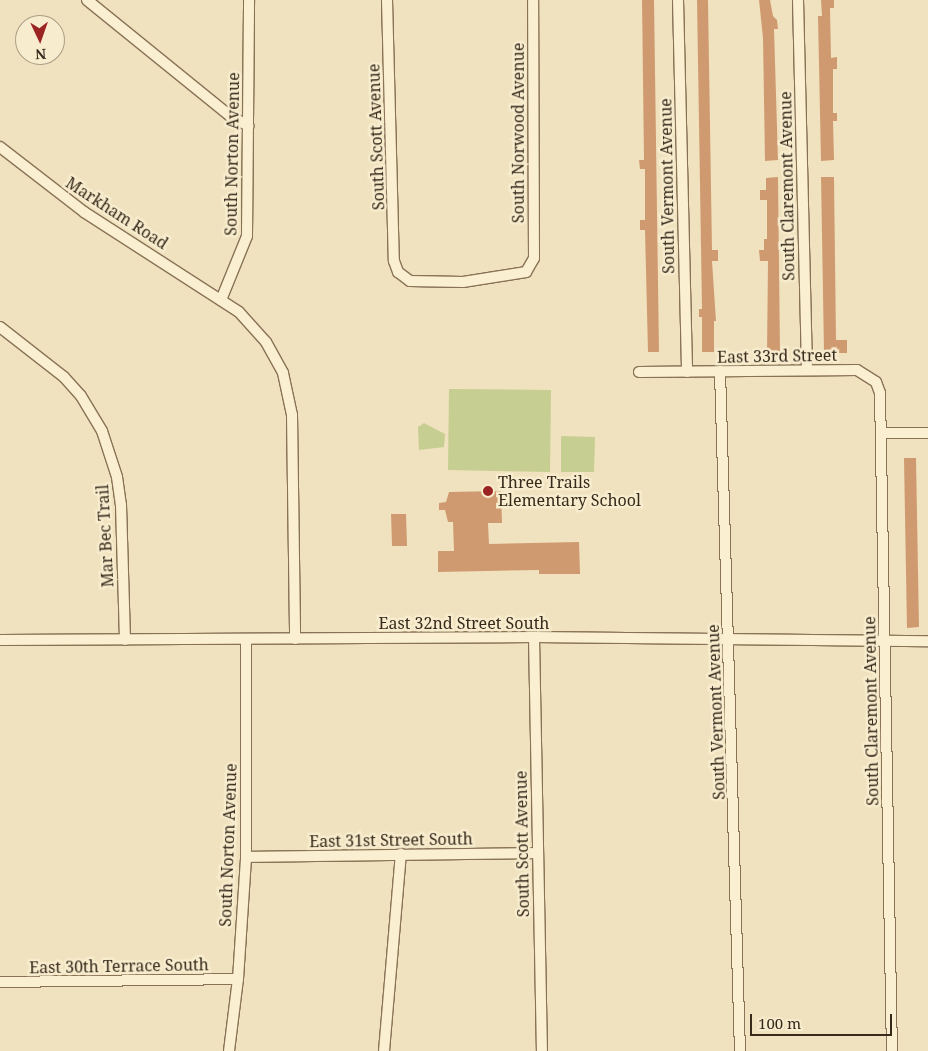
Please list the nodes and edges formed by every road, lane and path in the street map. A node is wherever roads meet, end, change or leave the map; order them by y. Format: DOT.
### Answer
graph roads {
  1 [pos="87,0"];
  2 [pos="249,0"];
  3 [pos="387,0"];
  4 [pos="533,0"];
  5 [pos="678,0"];
  6 [pos="798,0"];
  7 [pos="250,126"];
  8 [pos="0,147"];
  9 [pos="532,265"];
  10 [pos="221,300"];
  11 [pos="0,327"];
  12 [pos="807,370"];
  13 [pos="720,371"];
  14 [pos="639,372"];
  15 [pos="687,372"];
  16 [pos="868,375"];
  17 [pos="881,433"];
  18 [pos="928,433"];
  19 [pos="534,637"];
  20 [pos="246,639"];
  21 [pos="295,639"];
  22 [pos="729,639"];
  23 [pos="0,640"];
  24 [pos="125,640"];
  25 [pos="885,641"];
  26 [pos="928,641"];
  27 [pos="536,853"];
  28 [pos="401,854"];
  29 [pos="246,857"];
  30 [pos="238,979"];
  31 [pos="0,982"];
  32 [pos="229,1051"];
  33 [pos="384,1051"];
  34 [pos="542,1051"];
  35 [pos="740,1051"];
  36 [pos="892,1051"];
  1 -- 7 [label="street"];
  2 -- 7 [label="street, South Norton Avenue"];
  3 -- 9 [label="street, South Scott Avenue"];
  4 -- 9 [label="street, South Norwood Avenue"];
  5 -- 15 [label="street, South Vermont Avenue"];
  6 -- 12 [label="street, South Claremont Avenue"];
  7 -- 10 [label="street, South Norton Avenue"];
  8 -- 10 [label="street, Markham Road"];
  10 -- 21 [label="street"];
  11 -- 24 [label="street, Mar Bec Trail"];
  12 -- 13 [label="street, East 33rd Street"];
  12 -- 16 [label="street, East 33rd Street"];
  13 -- 15 [label="street, East 33rd Street"];
  13 -- 22 [label="street, South Vermont Avenue"];
  14 -- 15 [label="street, East 33rd Street"];
  16 -- 17 [label="street, South Claremont Avenue"];
  17 -- 18 [label="street"];
  17 -- 25 [label="street, South Claremont Avenue"];
  19 -- 21 [label="street, East 32nd Street South"];
  19 -- 22 [label="street, East 32nd Street South"];
  19 -- 27 [label="street, South Scott Avenue"];
  20 -- 21 [label="street, East 32nd Street South"];
  20 -- 24 [label="street, East 32nd Street South"];
  20 -- 29 [label="street, South Norton Avenue"];
  22 -- 25 [label="street, East 32nd Street South"];
  22 -- 35 [label="street, South Vermont Avenue"];
  23 -- 24 [label="street, East 32nd Street South"];
  25 -- 26 [label="street, East 32nd Street South"];
  25 -- 36 [label="street, South Claremont Avenue"];
  27 -- 28 [label="street, East 31st Street South"];
  27 -- 34 [label="street, South Scott Avenue"];
  28 -- 29 [label="street, East 31st Street South"];
  28 -- 33 [label="street"];
  29 -- 30 [label="street, South Norton Avenue"];
  30 -- 31 [label="street, East 30th Terrace South"];
  30 -- 32 [label="street, South Norton Avenue"];
}
